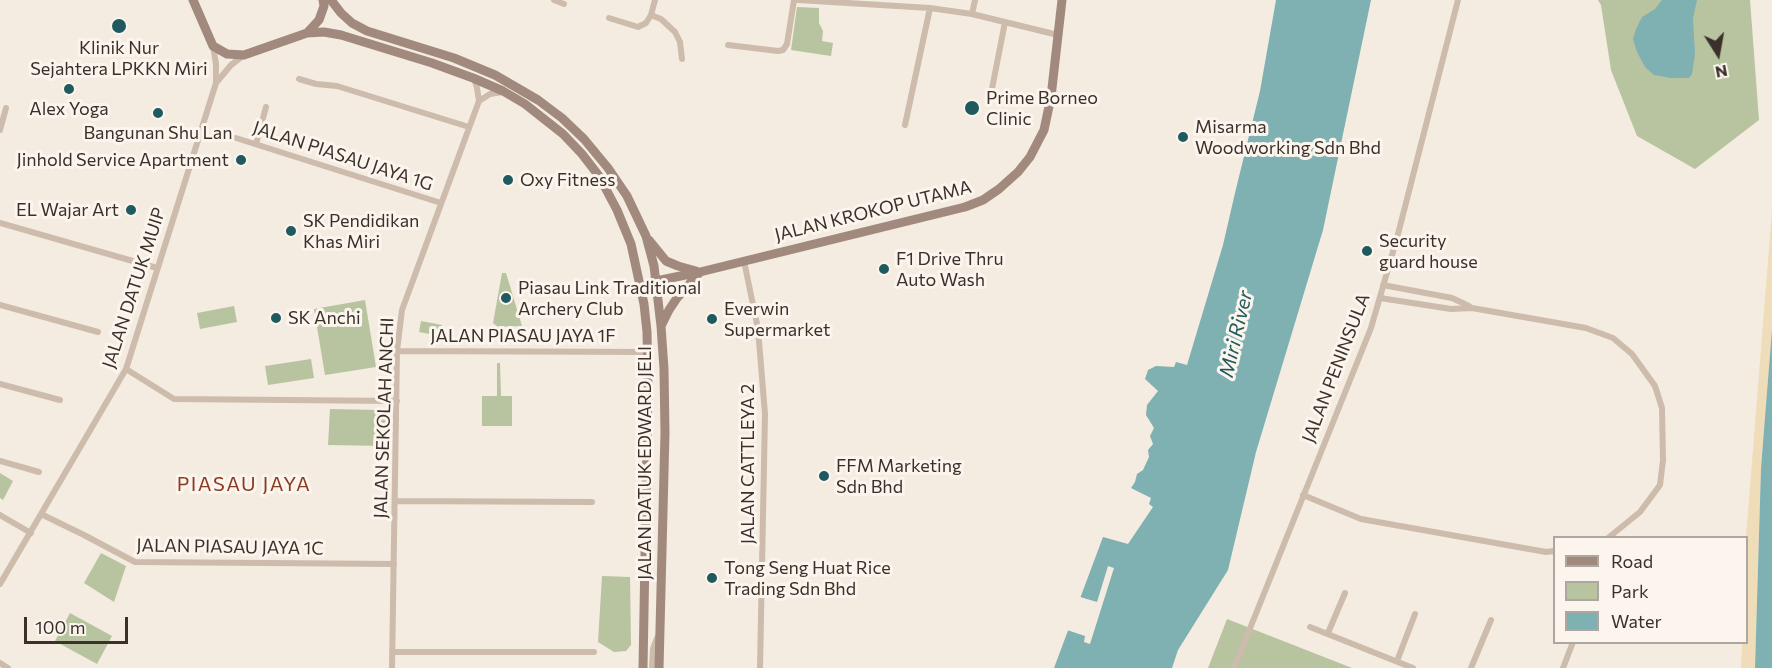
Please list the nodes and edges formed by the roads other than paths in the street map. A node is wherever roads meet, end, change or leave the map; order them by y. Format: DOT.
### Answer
graph roads {
  1 [pos="193,0"];
  2 [pos="323,0"];
  3 [pos="331,0"];
  4 [pos="554,0"];
  5 [pos="655,0"];
  6 [pos="796,0"];
  7 [pos="975,0"];
  8 [pos="1062,0"];
  9 [pos="1458,0"];
  10 [pos="892,3"];
  11 [pos="564,4"];
  12 [pos="930,8"];
  13 [pos="972,14"];
  14 [pos="651,15"];
  15 [pos="609,18"];
  16 [pos="1005,22"];
  17 [pos="307,33"];
  18 [pos="1058,35"];
  19 [pos="728,45"];
  20 [pos="213,46"];
  21 [pos="244,55"];
  22 [pos="682,59"];
  23 [pos="473,78"];
  24 [pos="298,79"];
  25 [pos="216,83"];
  26 [pos="503,91"];
  27 [pos="990,99"];
  28 [pos="479,101"];
  29 [pos="266,107"];
  30 [pos="6,108"];
  31 [pos="905,125"];
  32 [pos="469,127"];
  33 [pos="0,130"];
  34 [pos="236,138"];
  35 [pos="256,144"];
  36 [pos="441,203"];
  37 [pos="0,223"];
  38 [pos="646,236"];
  39 [pos="744,261"];
  40 [pos="157,268"];
  41 [pos="637,270"];
  42 [pos="700,272"];
  43 [pos="656,281"];
  44 [pos="1383,285"];
  45 [pos="1380,298"];
  46 [pos="644,304"];
  47 [pos="0,305"];
  48 [pos="1472,308"];
  49 [pos="661,326"];
  50 [pos="98,332"];
  51 [pos="397,351"];
  52 [pos="649,352"];
  53 [pos="126,369"];
  54 [pos="0,384"];
  55 [pos="60,400"];
  56 [pos="397,401"];
  57 [pos="0,461"];
  58 [pos="39,472"];
  59 [pos="1303,495"];
  60 [pos="395,501"];
  61 [pos="592,502"];
  62 [pos="41,514"];
  63 [pos="0,515"];
  64 [pos="31,533"];
  65 [pos="1609,536"];
  66 [pos="1553,551"];
  67 [pos="394,564"];
  68 [pos="0,584"];
  69 [pos="1345,593"];
  70 [pos="1415,614"];
  71 [pos="1491,620"];
  72 [pos="1310,627"];
  73 [pos="660,632"];
  74 [pos="1328,633"];
  75 [pos="1572,644"];
  76 [pos="392,652"];
  77 [pos="594,652"];
  78 [pos="1397,662"];
  79 [pos="0,663"];
  80 [pos="8,668"];
  81 [pos="392,668"];
  82 [pos="643,668"];
  83 [pos="652,668"];
  84 [pos="659,668"];
  85 [pos="760,668"];
  86 [pos="1234,668"];
  87 [pos="1413,668"];
  88 [pos="1471,668"];
  89 [pos="1563,668"];
  1 -- 20 [label="street"];
  2 -- 17 [label="street"];
  3 -- 38 [label="street, JALAN DATUK EDWARD JELI"];
  4 -- 11 [label="street"];
  5 -- 14 [label="street"];
  6 -- 10 [label="street"];
  6 -- 19 [label="street"];
  7 -- 13 [label="street"];
  8 -- 18 [label="street, JALAN KROKOP UTAMA"];
  9 -- 44 [label="street, JALAN PENINSULA"];
  10 -- 12 [label="street"];
  12 -- 13 [label="street"];
  12 -- 31 [label="street"];
  13 -- 16 [label="street"];
  14 -- 15 [label="street"];
  14 -- 22 [label="street"];
  16 -- 18 [label="street"];
  16 -- 27 [label="street"];
  17 -- 21 [label="street"];
  17 -- 23 [label="street, JALAN DATUK EDWARD JELI"];
  18 -- 39 [label="street, JALAN KROKOP UTAMA"];
  20 -- 21 [label="street"];
  20 -- 25 [label="street"];
  21 -- 25 [label="street"];
  23 -- 26 [label="street, JALAN DATUK EDWARD JELI"];
  23 -- 28 [label="street"];
  24 -- 32 [label="street"];
  25 -- 40 [label="street, JALAN DATUK MUIP"];
  26 -- 28 [label="street"];
  26 -- 41 [label="street, JALAN DATUK EDWARD JELI"];
  28 -- 32 [label="street, JALAN SEKOLAH ANCHI"];
  29 -- 35 [label="street"];
  30 -- 33 [label="street"];
  32 -- 36 [label="street, JALAN SEKOLAH ANCHI"];
  34 -- 35 [label="street, JALAN PIASAU JAYA 1G"];
  35 -- 36 [label="street, JALAN PIASAU JAYA 1G"];
  36 -- 51 [label="street, JALAN SEKOLAH ANCHI"];
  37 -- 40 [label="street"];
  38 -- 42 [label="street"];
  38 -- 43 [label="street, JALAN DATUK EDWARD JELI"];
  39 -- 42 [label="street, JALAN KROKOP UTAMA"];
  39 -- 85 [label="street, JALAN CATTLEYA 2"];
  40 -- 53 [label="street, JALAN DATUK MUIP"];
  41 -- 43 [label="street"];
  41 -- 46 [label="street, JALAN DATUK EDWARD JELI"];
  42 -- 43 [label="street, JALAN KROKOP UTAMA"];
  42 -- 49 [label="street"];
  43 -- 46 [label="street"];
  43 -- 49 [label="street, JALAN DATUK EDWARD JELI"];
  44 -- 45 [label="street, JALAN PENINSULA"];
  44 -- 48 [label="street"];
  45 -- 48 [label="street"];
  45 -- 59 [label="street, JALAN PENINSULA"];
  46 -- 52 [label="street, JALAN DATUK EDWARD JELI"];
  47 -- 50 [label="street"];
  48 -- 65 [label="street"];
  49 -- 73 [label="street, JALAN DATUK EDWARD JELI"];
  51 -- 52 [label="street, JALAN PIASAU JAYA 1F"];
  51 -- 56 [label="street, JALAN SEKOLAH ANCHI"];
  52 -- 82 [label="street, JALAN DATUK EDWARD JELI"];
  53 -- 56 [label="street"];
  53 -- 62 [label="street, JALAN DATUK MUIP"];
  54 -- 55 [label="street"];
  56 -- 60 [label="street, JALAN SEKOLAH ANCHI"];
  57 -- 58 [label="street"];
  59 -- 66 [label="street"];
  59 -- 86 [label="street, JALAN PENINSULA"];
  60 -- 61 [label="street"];
  60 -- 67 [label="street, JALAN SEKOLAH ANCHI"];
  62 -- 64 [label="street, JALAN DATUK MUIP"];
  62 -- 67 [label="street, JALAN PIASAU JAYA 1C"];
  63 -- 64 [label="street"];
  64 -- 68 [label="street, JALAN DATUK MUIP"];
  67 -- 76 [label="street, JALAN SEKOLAH ANCHI"];
  69 -- 74 [label="street"];
  70 -- 78 [label="street"];
  71 -- 88 [label="street"];
  72 -- 74 [label="street"];
  73 -- 83 [label="street"];
  73 -- 84 [label="street, JALAN DATUK EDWARD JELI"];
  74 -- 78 [label="street"];
  75 -- 89 [label="street"];
  76 -- 77 [label="street"];
  76 -- 81 [label="street, JALAN SEKOLAH ANCHI"];
  78 -- 87 [label="street"];
  79 -- 80 [label="street"];
}
